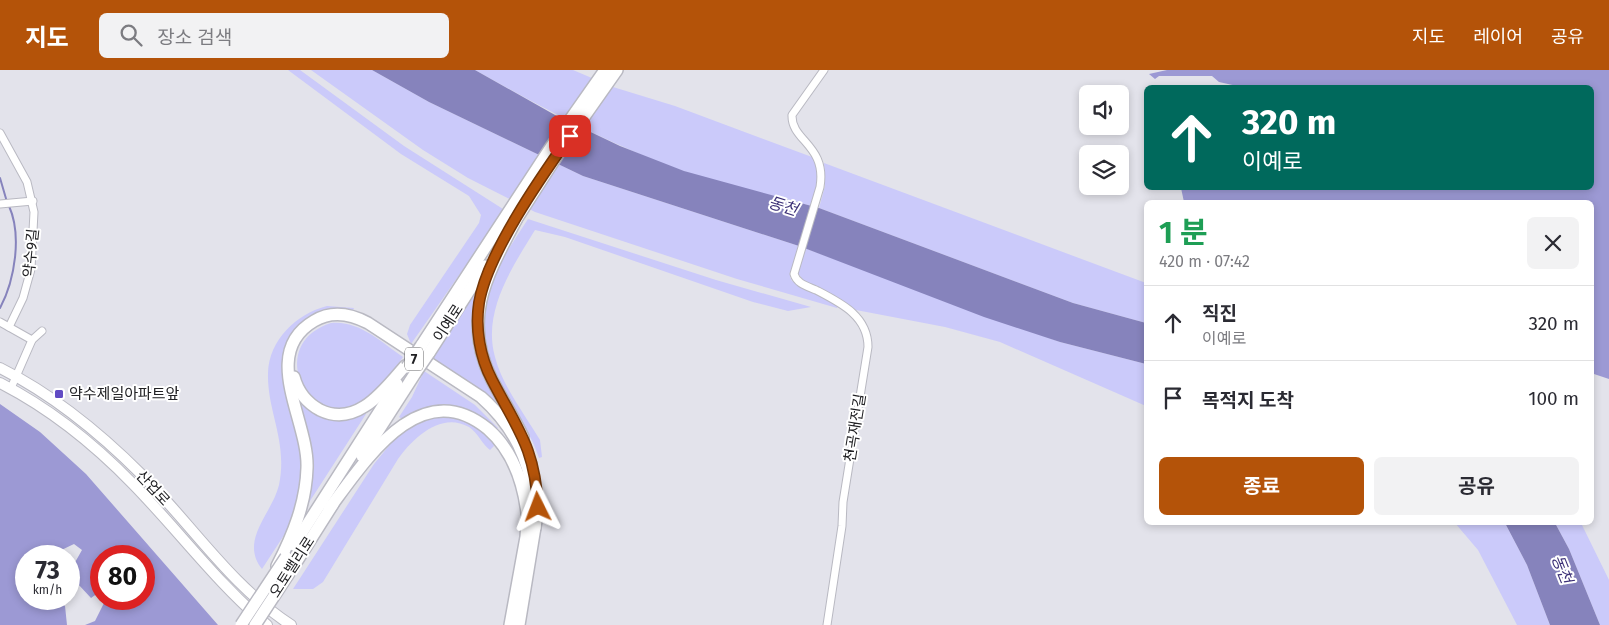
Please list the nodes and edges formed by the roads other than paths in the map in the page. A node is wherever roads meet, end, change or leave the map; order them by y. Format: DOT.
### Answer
graph roads {
  1 [pos="605,70"];
  2 [pos="617,70"];
  3 [pos="824,70"];
  4 [pos="0,133"];
  5 [pos="33,201"];
  6 [pos="3,204"];
  7 [pos="511,218"];
  8 [pos="4,324"];
  9 [pos="42,331"];
  10 [pos="32,340"];
  11 [pos="0,368"];
  12 [pos="409,368"];
  13 [pos="17,376"];
  14 [pos="0,383"];
  15 [pos="11,388"];
  16 [pos="329,509"];
  17 [pos="528,517"];
  18 [pos="535,528"];
  19 [pos="288,558"];
  20 [pos="241,625"];
  21 [pos="255,625"];
  22 [pos="267,625"];
  23 [pos="291,625"];
  24 [pos="510,625"];
  25 [pos="519,625"];
  26 [pos="827,625"];
  1 -- 7 [label="highway, 이예로"];
  2 -- 7 [label="highway, 이예로"];
  3 -- 26 [label="street, 천곡재전길"];
  4 -- 5 [label="street, 약수9길"];
  5 -- 6 [label="street"];
  5 -- 8 [label="street, 약수9길"];
  7 -- 12 [label="highway, 이예로, bridge"];
  7 -- 18 [label="highway"];
  8 -- 10 [label="street, 약수9길"];
  9 -- 10 [label="street"];
  10 -- 13 [label="street"];
  11 -- 13 [label="main road, 산업로"];
  12 -- 16 [label="highway"];
  12 -- 17 [label="highway, 7"];
  12 -- 19 [label="highway"];
  13 -- 15 [label="street"];
  13 -- 23 [label="main road, 산업로"];
  14 -- 15 [label="main road, 산업로"];
  15 -- 22 [label="main road, 산업로"];
  16 -- 17 [label="highway"];
  16 -- 19 [label="highway, 오토밸리로"];
  17 -- 24 [label="highway, 7"];
  18 -- 19 [label="highway"];
  18 -- 25 [label="highway"];
  19 -- 20 [label="highway, 오토밸리로, bridge"];
  19 -- 21 [label="highway, 오토밸리로, bridge"];
}
